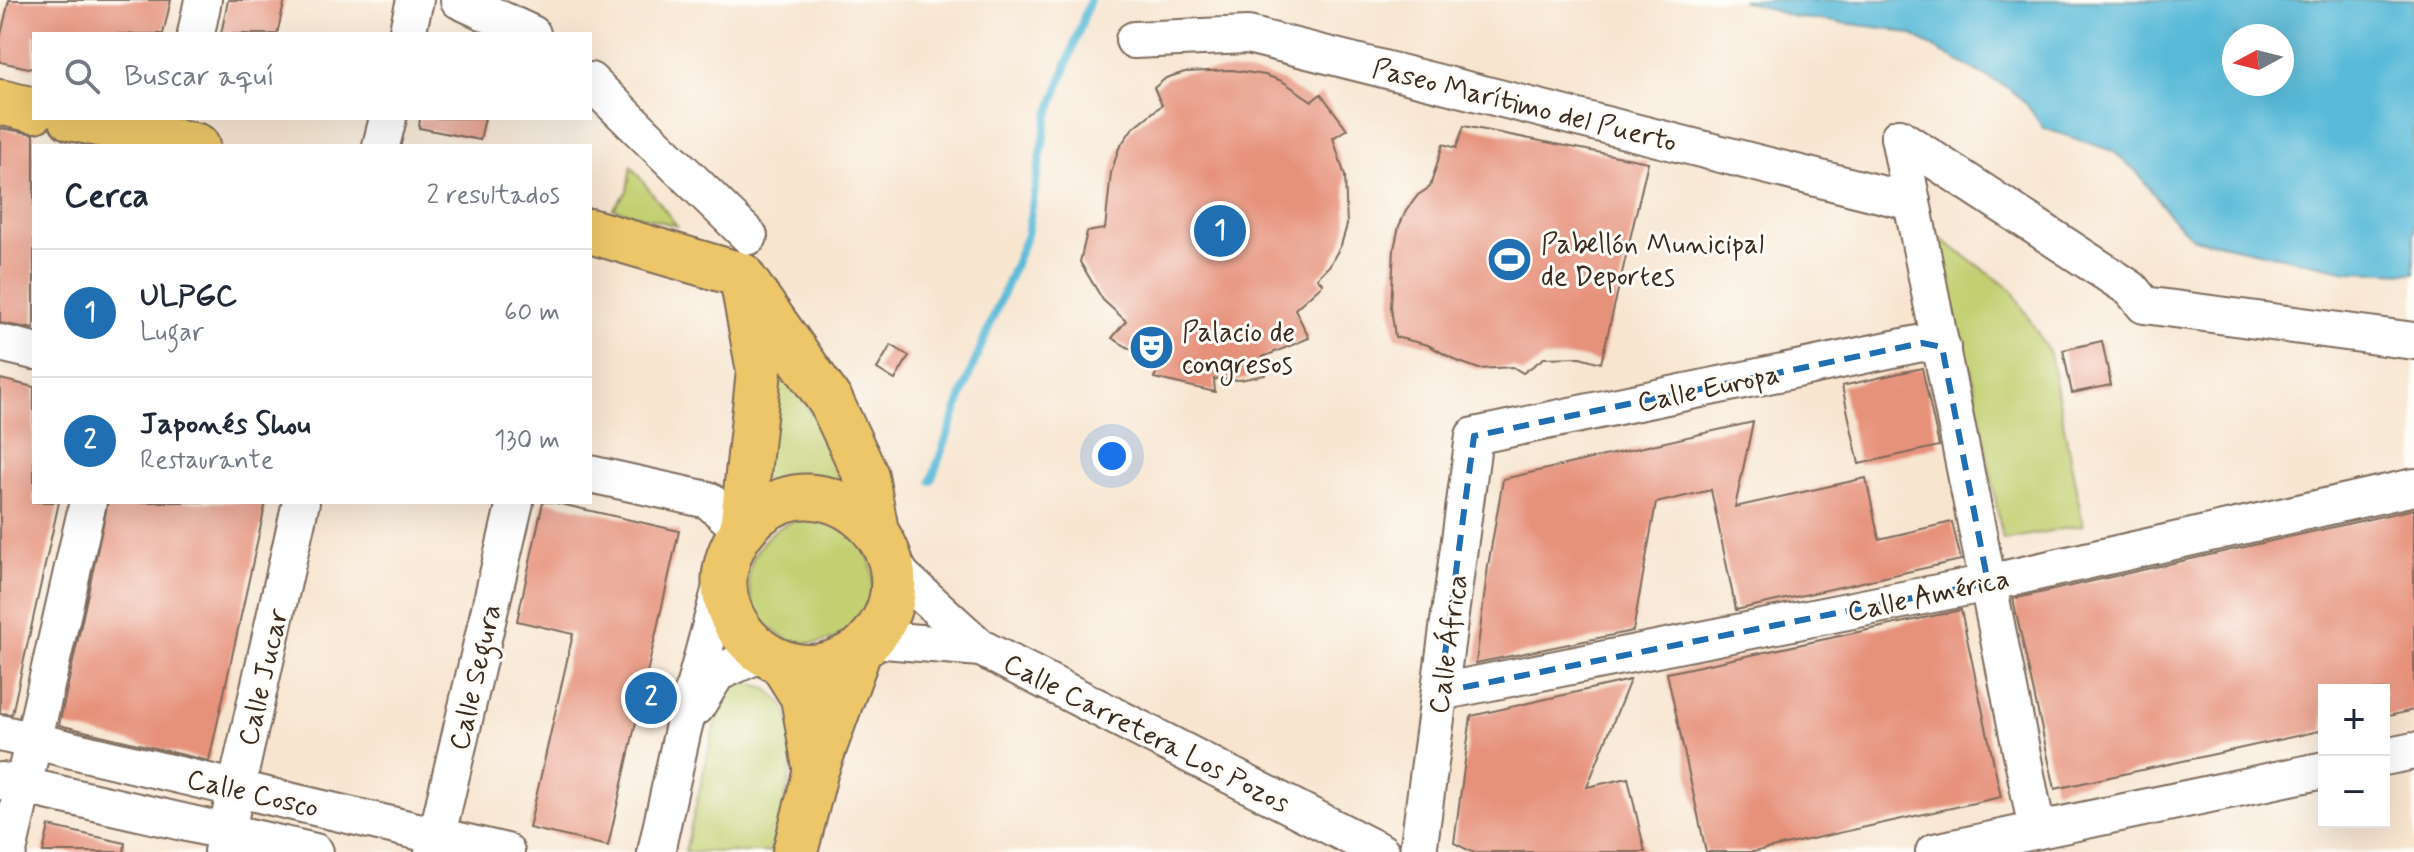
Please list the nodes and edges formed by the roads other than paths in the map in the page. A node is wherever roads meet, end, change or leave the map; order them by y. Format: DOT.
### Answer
graph roads {
  1 [pos="203,0"];
  2 [pos="415,0"];
  3 [pos="459,0"];
  4 [pos="196,32"];
  5 [pos="407,32"];
  6 [pos="528,32"];
  7 [pos="1134,40"];
  8 [pos="592,83"];
  9 [pos="0,102"];
  10 [pos="32,110"];
  11 [pos="82,120"];
  12 [pos="388,120"];
  13 [pos="179,138"];
  14 [pos="382,144"];
  15 [pos="1912,202"];
  16 [pos="592,231"];
  17 [pos="745,256"];
  18 [pos="2414,341"];
  19 [pos="0,343"];
  20 [pos="1942,347"];
  21 [pos="32,351"];
  22 [pos="1474,436"];
  23 [pos="592,474"];
  24 [pos="2414,487"];
  25 [pos="87,504"];
  26 [pos="301,504"];
  27 [pos="515,504"];
  28 [pos="742,530"];
  29 [pos="883,544"];
  30 [pos="725,574"];
  31 [pos="1988,583"];
  32 [pos="865,645"];
  33 [pos="981,648"];
  34 [pos="772,658"];
  35 [pos="1440,692"];
  36 [pos="683,729"];
  37 [pos="17,737"];
  38 [pos="2414,751"];
  39 [pos="2389,756"];
  40 [pos="816,770"];
  41 [pos="2318,771"];
  42 [pos="12,783"];
  43 [pos="236,788"];
  44 [pos="1312,817"];
  45 [pos="2037,830"];
  46 [pos="224,842"];
  47 [pos="435,844"];
  48 [pos="8,852"];
  49 [pos="315,852"];
  50 [pos="506,852"];
  51 [pos="656,852"];
  52 [pos="795,852"];
  53 [pos="1345,852"];
  54 [pos="1381,852"];
  55 [pos="1418,852"];
  56 [pos="1934,852"];
  1 -- 4 [label="street"];
  2 -- 5 [label="street"];
  3 -- 6 [label="street"];
  7 -- 15 [label="street, Paseo Marítimo del Puerto"];
  8 -- 17 [label="street"];
  9 -- 10 [label="main road"];
  11 -- 13 [label="main road"];
  12 -- 14 [label="street"];
  15 -- 18 [label="street"];
  15 -- 20 [label="street"];
  16 -- 17 [label="main road"];
  17 -- 28 [label="main road"];
  17 -- 29 [label="main road, Calle Carretera Los Pozos"];
  19 -- 21 [label="street"];
  20 -- 22 [label="street, Calle Europa"];
  20 -- 31 [label="street"];
  22 -- 35 [label="street, Calle África"];
  23 -- 28 [label="street"];
  24 -- 31 [label="street, Calle América"];
  25 -- 37 [label="street"];
  26 -- 43 [label="street, Calle Jucar"];
  27 -- 47 [label="street, Calle Segura"];
  28 -- 29 [label="main road"];
  28 -- 30 [label="main road"];
  29 -- 32 [label="main road"];
  29 -- 33 [label="street, Calle Carretera Los Pozos"];
  30 -- 34 [label="main road"];
  30 -- 36 [label="street"];
  31 -- 35 [label="street, Calle América"];
  31 -- 45 [label="street"];
  32 -- 33 [label="street, Calle Carretera Los Pozos"];
  32 -- 34 [label="main road"];
  32 -- 40 [label="main road"];
  33 -- 44 [label="street, Calle Carretera Los Pozos"];
  34 -- 36 [label="street"];
  34 -- 40 [label="main road"];
  35 -- 55 [label="street, Calle África"];
  36 -- 51 [label="street"];
  37 -- 42 [label="street"];
  37 -- 43 [label="street, Calle Cosco"];
  38 -- 39 [label="street"];
  40 -- 52 [label="main road"];
  41 -- 45 [label="street"];
  42 -- 46 [label="street, Calle Cosco"];
  42 -- 48 [label="street"];
  43 -- 46 [label="street, Calle Jucar"];
  43 -- 47 [label="street, Calle Cosco"];
  44 -- 53 [label="street, Calle Carretera Los Pozos"];
  44 -- 54 [label="street, Calle Carretera Los Pozos"];
  45 -- 56 [label="street"];
  46 -- 49 [label="street, Calle Cosco"];
  47 -- 50 [label="street, Calle Cosco"];
}
